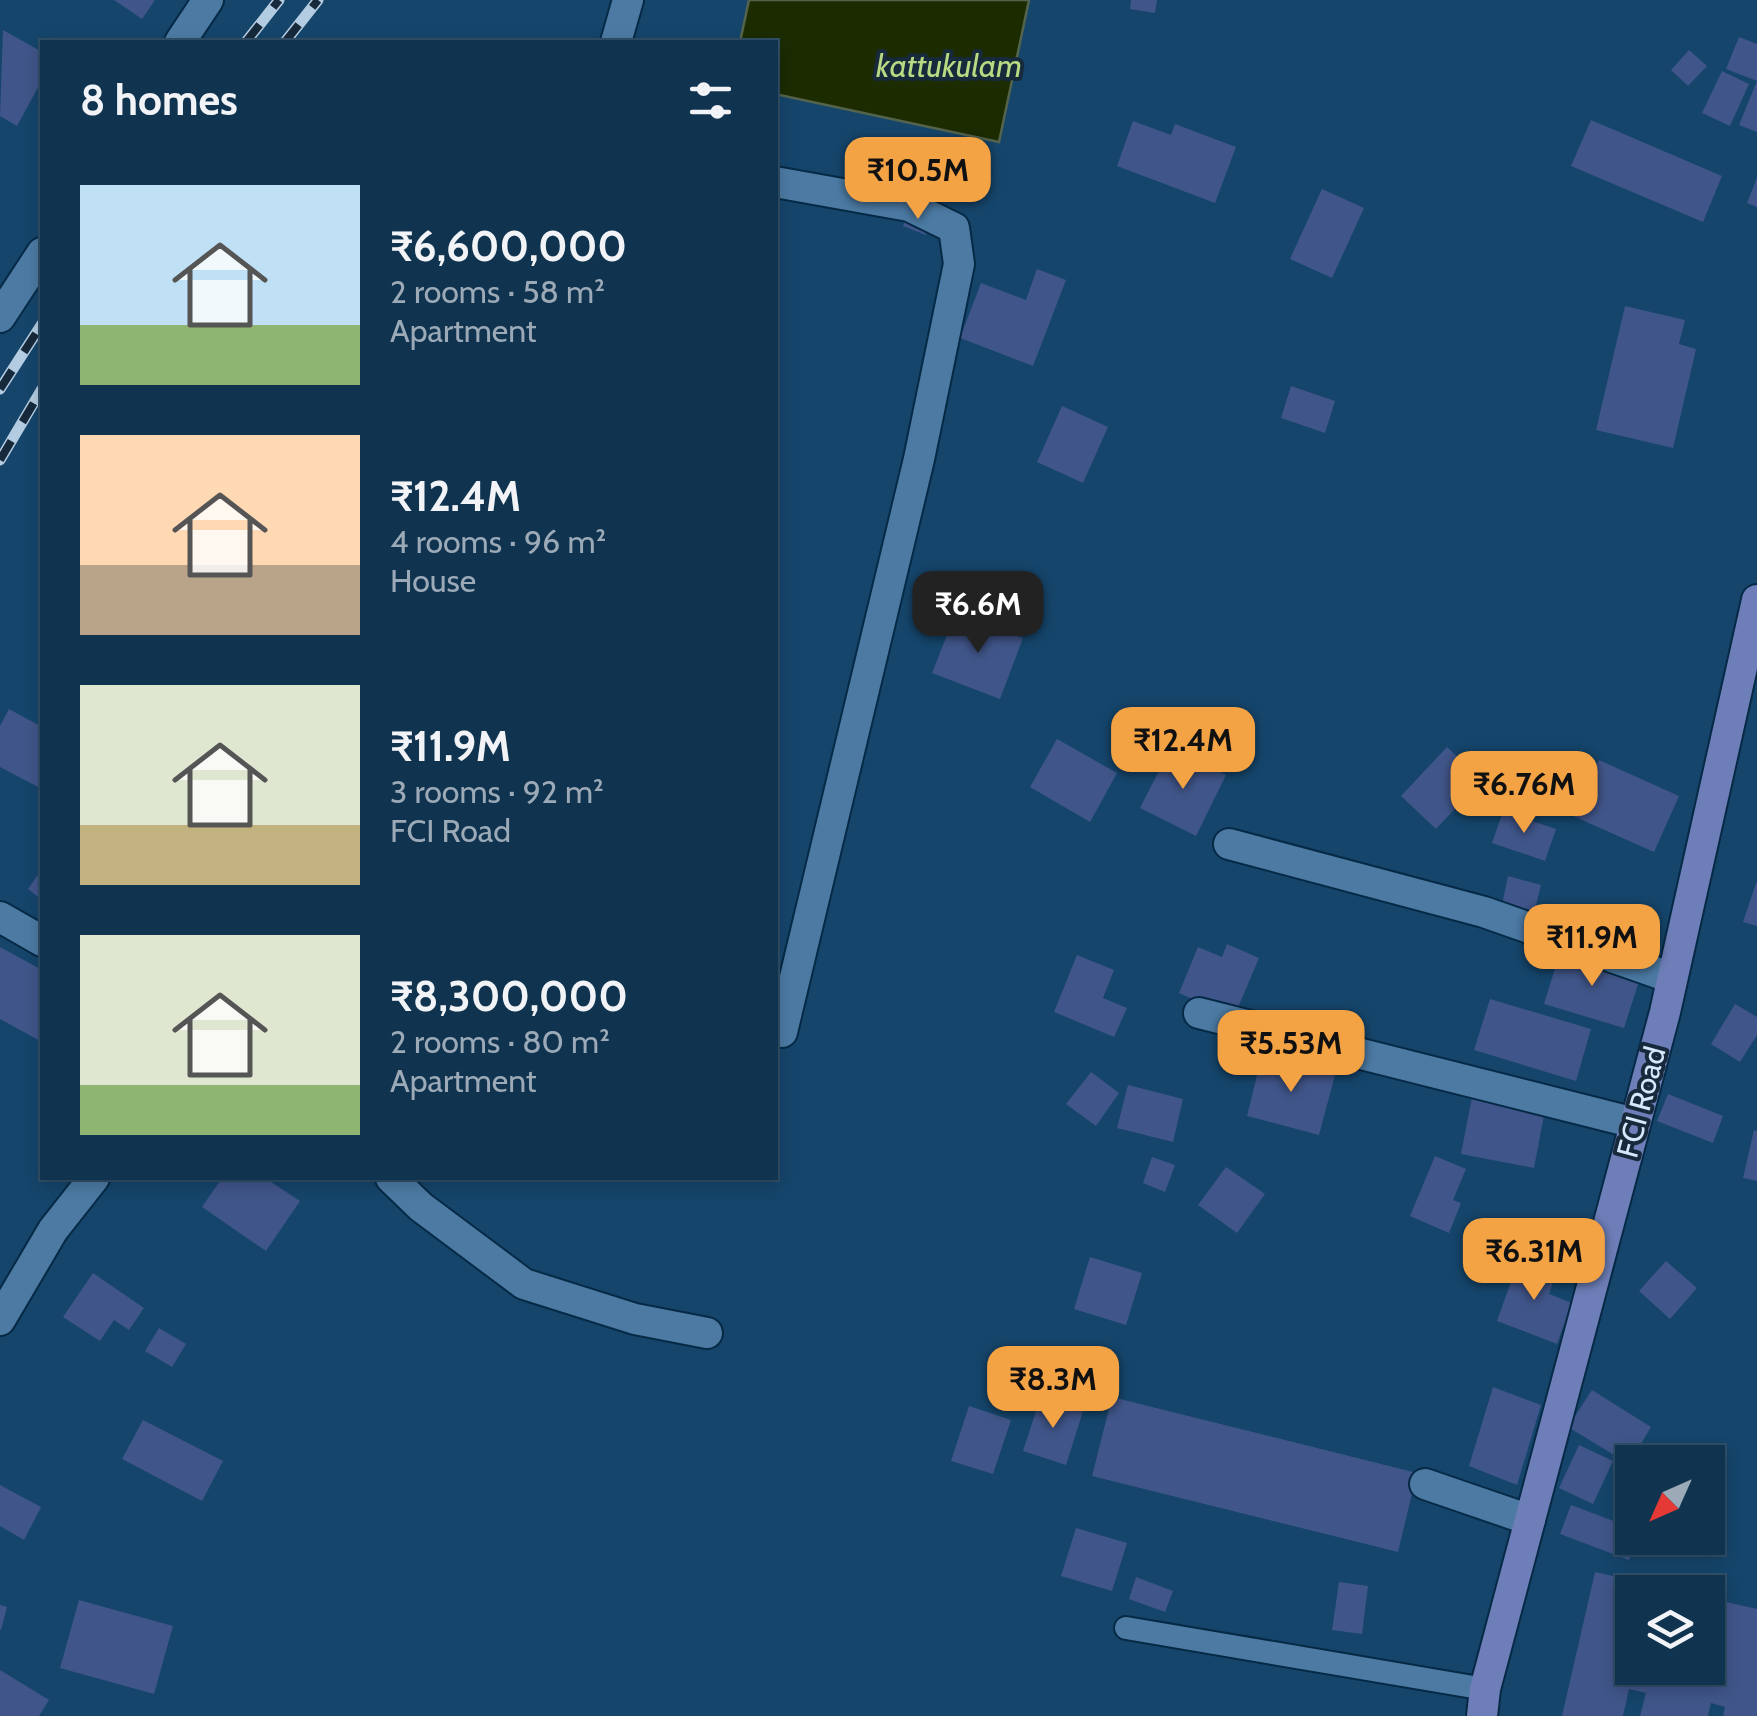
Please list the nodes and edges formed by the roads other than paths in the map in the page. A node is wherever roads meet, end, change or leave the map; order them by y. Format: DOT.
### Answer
graph roads {
  1 [pos="208,0"];
  2 [pos="628,0"];
  3 [pos="181,40"];
  4 [pos="617,40"];
  5 [pos="778,183"];
  6 [pos="40,256"];
  7 [pos="0,318"];
  8 [pos="1757,600"];
  9 [pos="1229,844"];
  10 [pos="0,917"];
  11 [pos="40,940"];
  12 [pos="1672,978"];
  13 [pos="1199,1013"];
  14 [pos="782,1032"];
  15 [pos="1635,1123"];
  16 [pos="92,1180"];
  17 [pos="393,1180"];
  18 [pos="0,1320"];
  19 [pos="707,1334"];
  20 [pos="1425,1484"];
  21 [pos="1530,1520"];
  22 [pos="1126,1628"];
  23 [pos="1483,1702"];
  1 -- 3 [label="street"];
  2 -- 4 [label="street"];
  5 -- 14 [label="street"];
  6 -- 7 [label="street"];
  8 -- 12 [label="street, FCI Road"];
  9 -- 12 [label="street"];
  10 -- 11 [label="street"];
  12 -- 15 [label="street, FCI Road"];
  13 -- 15 [label="street"];
  15 -- 21 [label="street, FCI Road"];
  16 -- 18 [label="street"];
  17 -- 19 [label="street"];
  20 -- 21 [label="street"];
  21 -- 23 [label="street, FCI Road"];
  22 -- 23 [label="lane"];
}
